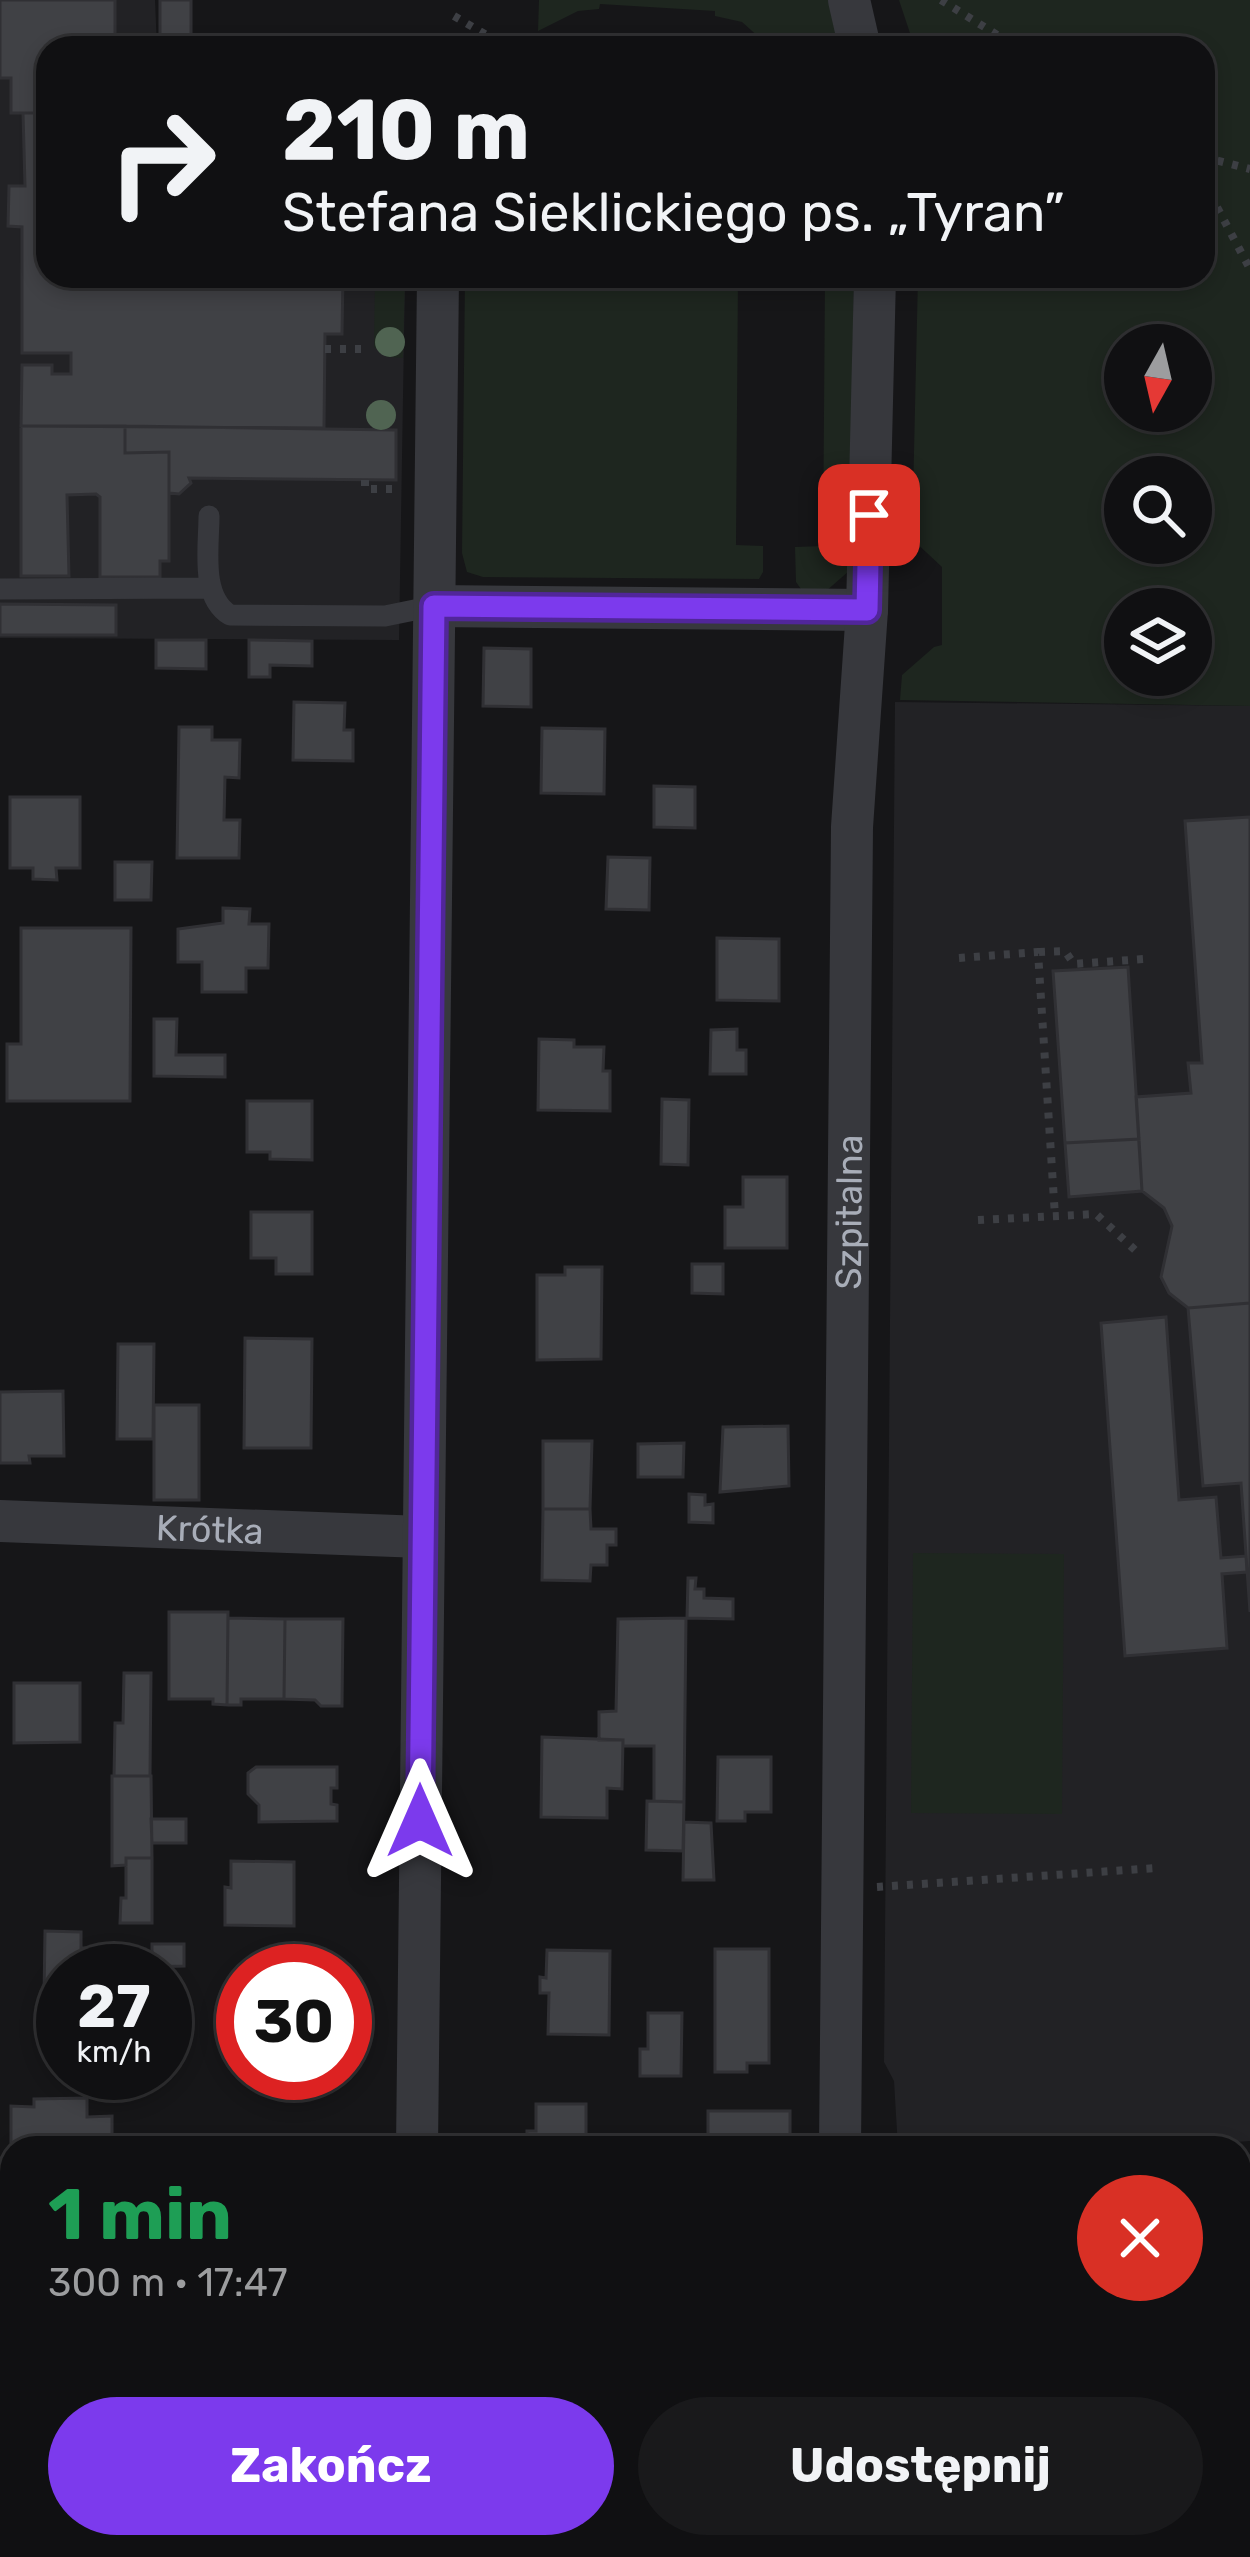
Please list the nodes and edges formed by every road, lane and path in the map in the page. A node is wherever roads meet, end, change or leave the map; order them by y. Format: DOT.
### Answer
graph roads {
  1 [pos="849,0"];
  2 [pos="940,0"];
  3 [pos="454,16"];
  4 [pos="488,36"];
  5 [pos="857,36"];
  6 [pos="998,36"];
  7 [pos="1215,160"];
  8 [pos="1250,169"];
  9 [pos="1215,203"];
  10 [pos="1250,269"];
  11 [pos="438,288"];
  12 [pos="875,288"];
  13 [pos="325,349"];
  14 [pos="363,349"];
  15 [pos="364,480"];
  16 [pos="407,489"];
  17 [pos="209,516"];
  18 [pos="210,588"];
  19 [pos="0,589"];
  20 [pos="434,606"];
  21 [pos="867,610"];
  22 [pos="1038,952"];
  23 [pos="959,958"];
  24 [pos="1144,959"];
  25 [pos="1055,1216"];
  26 [pos="978,1220"];
  27 [pos="1135,1250"];
  28 [pos="0,1521"];
  29 [pos="422,1537"];
  30 [pos="1157,1868"];
  31 [pos="885,1886"];
  32 [pos="417,2136"];
  33 [pos="840,2136"];
  1 -- 5 [label="street"];
  2 -- 6 [label="path"];
  3 -- 4 [label="path"];
  7 -- 8 [label="path"];
  9 -- 10 [label="path"];
  11 -- 20 [label="street"];
  12 -- 21 [label="street, Szpitalna"];
  13 -- 14 [label="path"];
  15 -- 16 [label="path"];
  17 -- 18 [label="lane"];
  18 -- 19 [label="lane"];
  18 -- 20 [label="lane"];
  20 -- 21 [label="street"];
  20 -- 29 [label="street"];
  21 -- 33 [label="street, Szpitalna"];
  22 -- 23 [label="path"];
  22 -- 24 [label="path"];
  22 -- 25 [label="path"];
  25 -- 26 [label="path"];
  25 -- 27 [label="path"];
  28 -- 29 [label="street, Krótka"];
  29 -- 32 [label="street"];
  30 -- 31 [label="path"];
}
